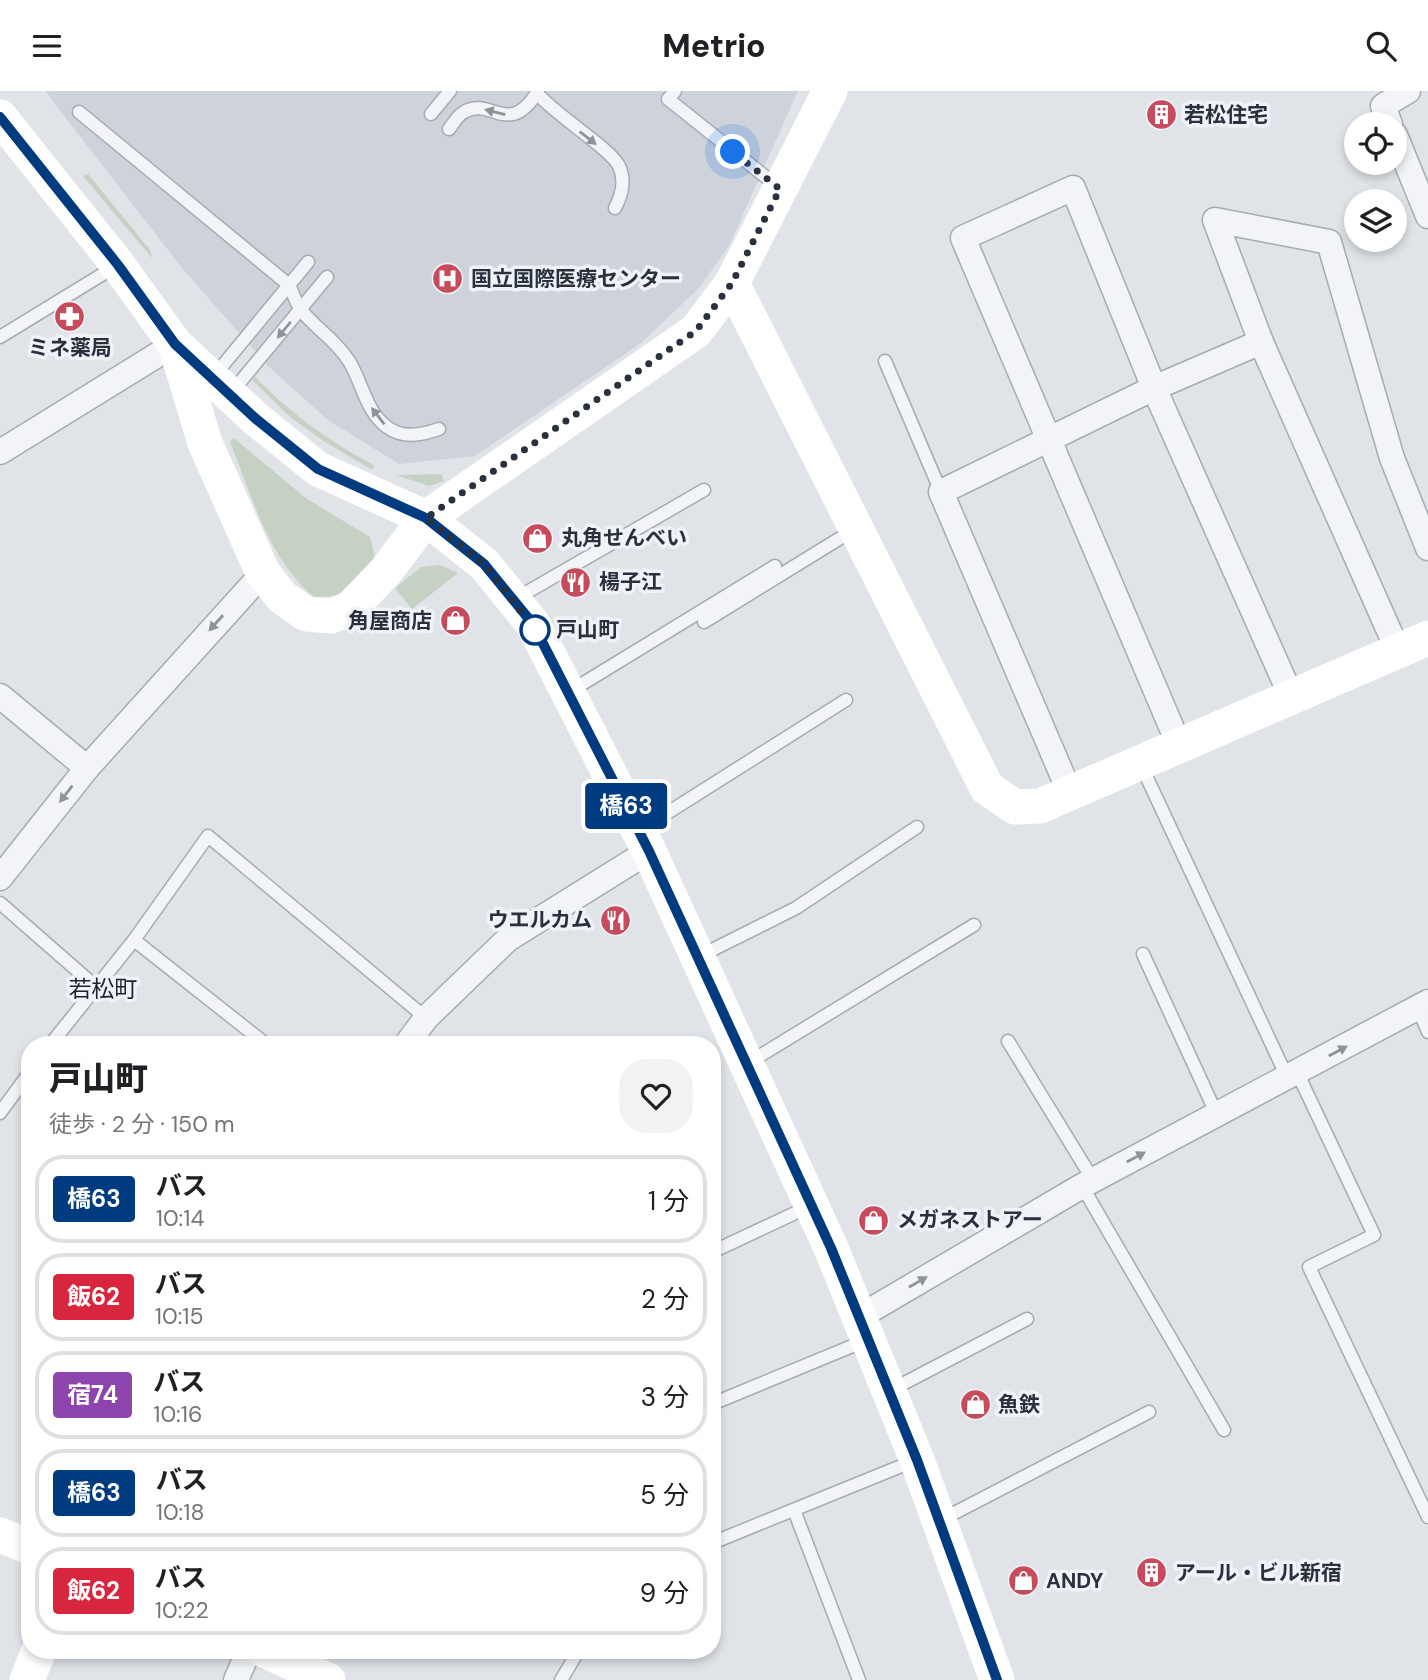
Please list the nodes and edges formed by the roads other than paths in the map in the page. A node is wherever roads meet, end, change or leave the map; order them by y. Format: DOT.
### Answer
graph roads {
  1 [pos="450,91"];
  2 [pos="830,91"];
  3 [pos="538,92"];
  4 [pos="1405,92"];
  5 [pos="671,95"];
  6 [pos="79,112"];
  7 [pos="1385,112"];
  8 [pos="431,114"];
  9 [pos="2,122"];
  10 [pos="449,129"];
  11 [pos="1407,164"];
  12 [pos="780,189"];
  13 [pos="615,208"];
  14 [pos="1428,216"];
  15 [pos="308,262"];
  16 [pos="118,265"];
  17 [pos="327,277"];
  18 [pos="732,283"];
  19 [pos="289,285"];
  20 [pos="300,309"];
  21 [pos="0,337"];
  22 [pos="1261,342"];
  23 [pos="175,344"];
  24 [pos="885,361"];
  25 [pos="221,387"];
  26 [pos="1154,388"];
  27 [pos="439,429"];
  28 [pos="1046,440"];
  29 [pos="0,452"];
  30 [pos="704,490"];
  31 [pos="941,492"];
  32 [pos="426,518"];
  33 [pos="855,529"];
  34 [pos="1428,548"];
  35 [pos="775,566"];
  36 [pos="262,573"];
  37 [pos="513,600"];
  38 [pos="704,622"];
  39 [pos="1413,644"];
  40 [pos="568,693"];
  41 [pos="0,696"];
  42 [pos="1291,696"];
  43 [pos="846,700"];
  44 [pos="1179,745"];
  45 [pos="1140,762"];
  46 [pos="87,768"];
  47 [pos="1070,793"];
  48 [pos="917,827"];
  49 [pos="644,841"];
  50 [pos="0,878"];
  51 [pos="0,903"];
  52 [pos="974,925"];
  53 [pos="134,940"];
  54 [pos="1143,954"];
  55 [pos="697,958"];
  56 [pos="95,986"];
  57 [pos="1423,1005"];
  58 [pos="426,1018"];
  59 [pos="1428,1032"];
  60 [pos="57,1036"];
  61 [pos="256,1036"];
  62 [pos="413,1036"];
  63 [pos="1008,1041"];
  64 [pos="747,1064"];
  65 [pos="1292,1075"];
  66 [pos="21,1084"];
  67 [pos="0,1113"];
  68 [pos="1217,1115"];
  69 [pos="1087,1183"];
  70 [pos="812,1205"];
  71 [pos="721,1248"];
  72 [pos="1027,1319"];
  73 [pos="863,1328"];
  74 [pos="889,1391"];
  75 [pos="721,1399"];
  76 [pos="1149,1412"];
  77 [pos="1224,1430"];
  78 [pos="917,1460"];
  79 [pos="794,1510"];
  80 [pos="1428,1517"];
  81 [pos="939,1522"];
  82 [pos="0,1535"];
  83 [pos="721,1537"];
  84 [pos="21,1544"];
  85 [pos="35,1659"];
  86 [pos="245,1659"];
  87 [pos="283,1659"];
  88 [pos="574,1659"];
  89 [pos="27,1680"];
  90 [pos="236,1680"];
  91 [pos="328,1680"];
  92 [pos="561,1680"];
  93 [pos="859,1680"];
  94 [pos="997,1680"];
  1 -- 8 [label="lane"];
  2 -- 12 [label="street"];
  3 -- 10 [label="lane, one-way"];
  3 -- 13 [label="lane, one-way"];
  4 -- 7 [label="street"];
  5 -- 12 [label="lane"];
  6 -- 19 [label="lane"];
  9 -- 16 [label="street"];
  11 -- 14 [label="street"];
  12 -- 18 [label="street"];
  15 -- 19 [label="lane"];
  16 -- 21 [label="lane"];
  16 -- 23 [label="street"];
  17 -- 20 [label="lane"];
  18 -- 32 [label="street"];
  18 -- 33 [label="street"];
  19 -- 20 [label="lane"];
  19 -- 25 [label="lane"];
  20 -- 25 [label="lane, one-way"];
  27 -- 20 [label="lane, one-way"];
  22 -- 26 [label="street"];
  22 -- 34 [label="street"];
  22 -- 39 [label="street"];
  23 -- 25 [label="street"];
  23 -- 29 [label="street"];
  23 -- 36 [label="street"];
  24 -- 31 [label="lane"];
  25 -- 32 [label="street"];
  26 -- 28 [label="street"];
  26 -- 28 [label="street"];
  26 -- 42 [label="street"];
  28 -- 31 [label="street"];
  28 -- 44 [label="street"];
  30 -- 37 [label="lane"];
  31 -- 47 [label="street"];
  32 -- 36 [label="street"];
  32 -- 37 [label="street"];
  33 -- 38 [label="lane"];
  33 -- 47 [label="street"];
  35 -- 40 [label="lane"];
  36 -- 46 [label="street, one-way"];
  37 -- 40 [label="street"];
  39 -- 42 [label="street"];
  40 -- 49 [label="street"];
  41 -- 46 [label="street"];
  42 -- 44 [label="street"];
  43 -- 49 [label="lane"];
  44 -- 45 [label="street"];
  45 -- 47 [label="street"];
  45 -- 65 [label="lane"];
  46 -- 50 [label="street, one-way"];
  48 -- 55 [label="lane"];
  49 -- 55 [label="street"];
  49 -- 58 [label="street"];
  51 -- 56 [label="lane"];
  52 -- 64 [label="lane"];
  53 -- 56 [label="lane"];
  53 -- 58 [label="lane"];
  53 -- 61 [label="lane"];
  54 -- 68 [label="lane"];
  55 -- 64 [label="street"];
  56 -- 60 [label="lane"];
  57 -- 59 [label="lane"];
  65 -- 57 [label="street, one-way"];
  58 -- 62 [label="street"];
  63 -- 69 [label="lane"];
  64 -- 70 [label="street"];
  65 -- 68 [label="street"];
  65 -- 80 [label="lane"];
  66 -- 67 [label="lane"];
  69 -- 68 [label="street, one-way"];
  73 -- 69 [label="street, one-way"];
  69 -- 77 [label="lane"];
  70 -- 71 [label="lane"];
  70 -- 73 [label="street"];
  72 -- 74 [label="lane"];
  73 -- 74 [label="street"];
  73 -- 75 [label="lane"];
  74 -- 78 [label="street"];
  76 -- 81 [label="lane"];
  78 -- 79 [label="lane"];
  78 -- 81 [label="street"];
  79 -- 83 [label="lane"];
  79 -- 93 [label="lane"];
  81 -- 94 [label="street"];
  82 -- 84 [label="street"];
  85 -- 89 [label="street"];
  86 -- 90 [label="street"];
  87 -- 91 [label="street"];
  88 -- 92 [label="lane"];
}
